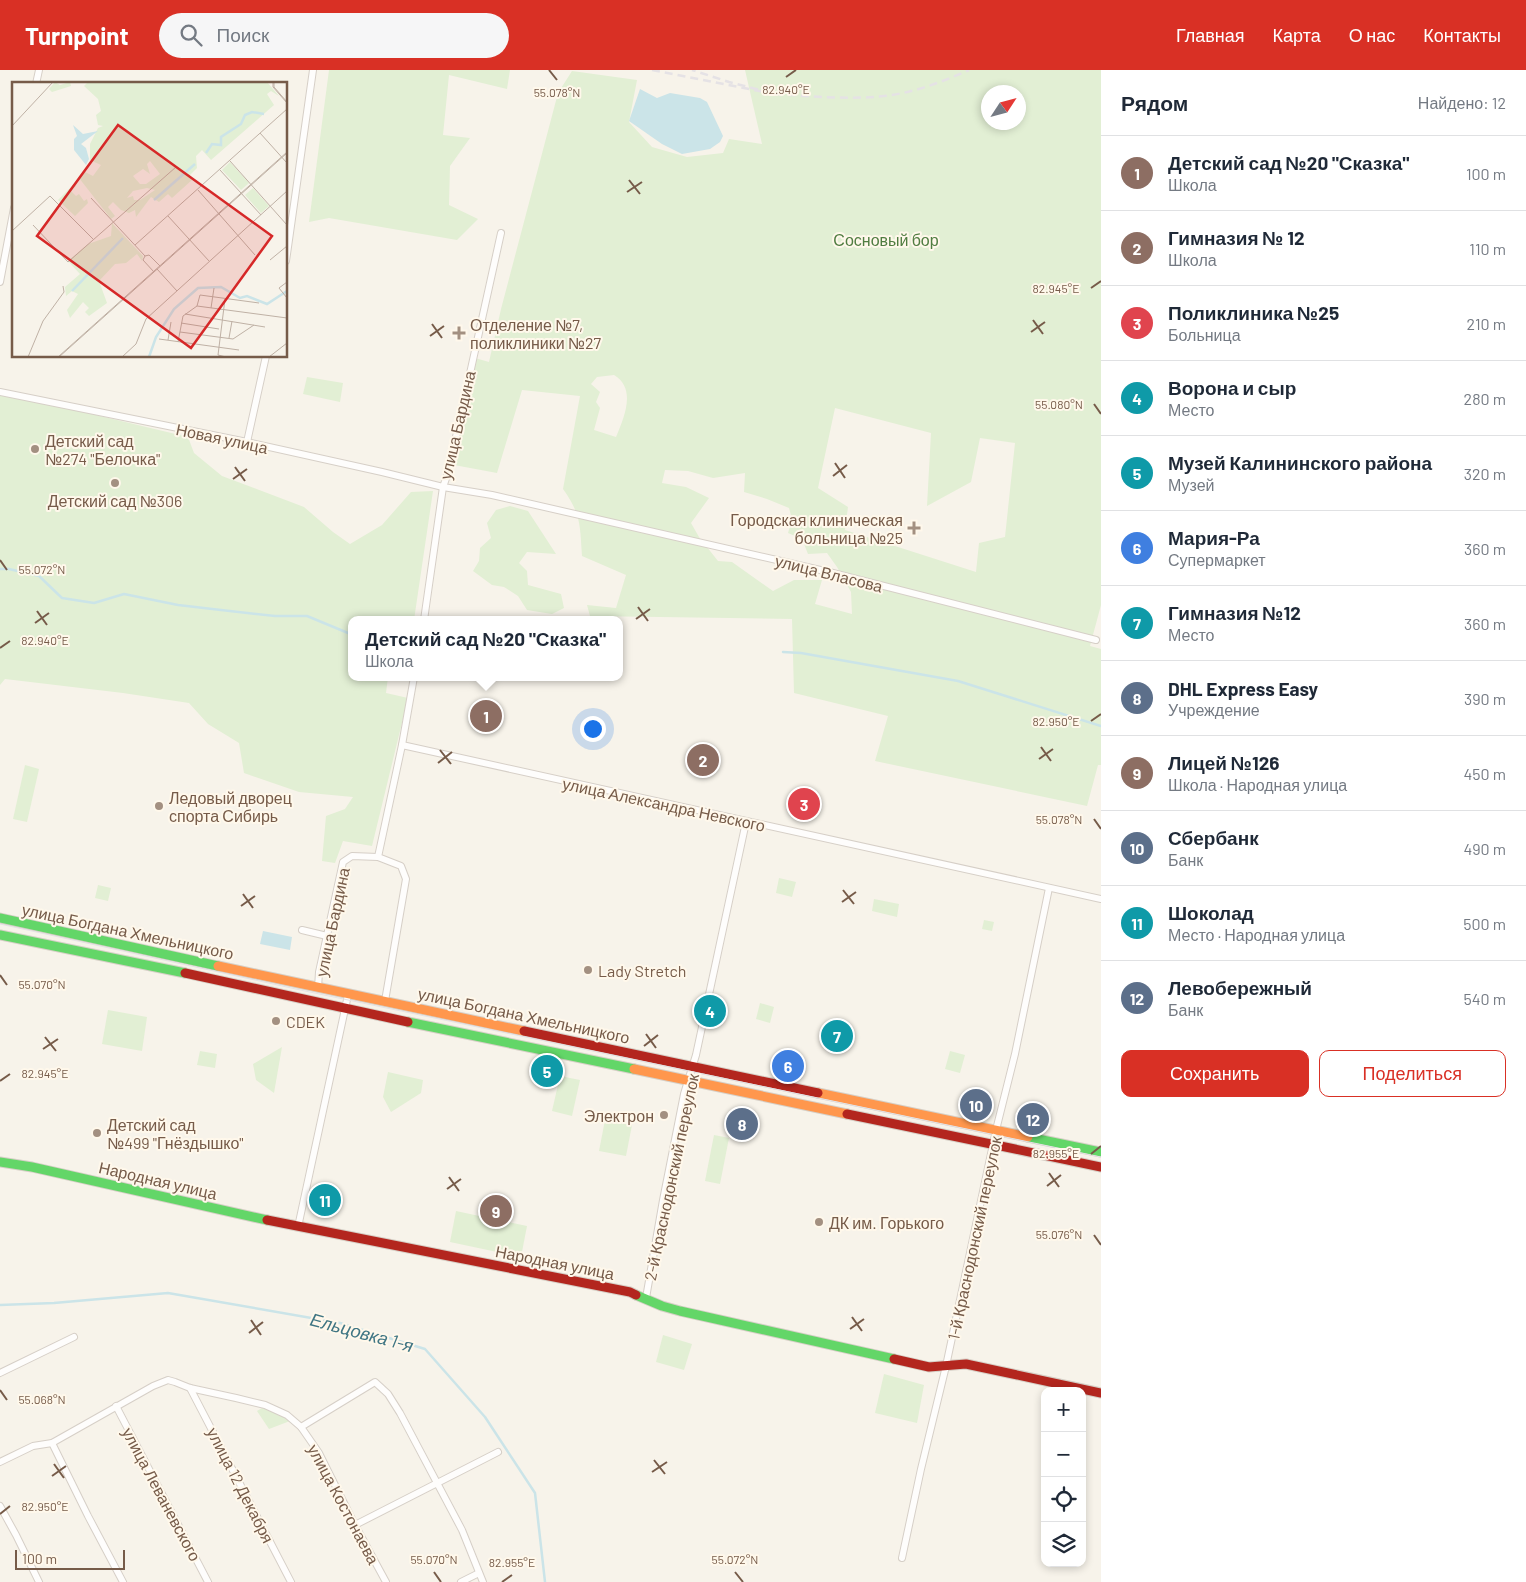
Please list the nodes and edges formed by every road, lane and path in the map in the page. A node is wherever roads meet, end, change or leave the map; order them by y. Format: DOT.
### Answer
graph roads {
  1 [pos="313,70"];
  2 [pos="12,219"];
  3 [pos="501,233"];
  4 [pos="288,247"];
  5 [pos="0,282"];
  6 [pos="266,358"];
  7 [pos="0,392"];
  8 [pos="247,442"];
  9 [pos="443,487"];
  10 [pos="425,616"];
  11 [pos="1096,640"];
  12 [pos="413,681"];
  13 [pos="402,745"];
  14 [pos="746,822"];
  15 [pos="378,857"];
  16 [pos="1049,888"];
  17 [pos="1101,899"];
  18 [pos="0,918"];
  19 [pos="302,930"];
  20 [pos="0,935"];
  21 [pos="327,936"];
  22 [pos="318,988"];
  23 [pos="348,995"];
  24 [pos="384,1001"];
  25 [pos="345,1009"];
  26 [pos="693,1066"];
  27 [pos="688,1081"];
  28 [pos="996,1130"];
  29 [pos="994,1144"];
  30 [pos="1101,1152"];
  31 [pos="0,1162"];
  32 [pos="1101,1167"];
  33 [pos="298,1227"];
  34 [pos="646,1298"];
  35 [pos="74,1337"];
  36 [pos="946,1366"];
  37 [pos="0,1373"];
  38 [pos="190,1388"];
  39 [pos="1101,1393"];
  40 [pos="116,1406"];
  41 [pos="301,1427"];
  42 [pos="52,1443"];
  43 [pos="498,1452"];
  44 [pos="0,1462"];
  45 [pos="437,1483"];
  46 [pos="0,1506"];
  47 [pos="355,1525"];
  48 [pos="902,1558"];
  49 [pos="479,1573"];
  50 [pos="39,1582"];
  51 [pos="123,1582"];
  52 [pos="208,1582"];
  53 [pos="291,1582"];
  54 [pos="386,1582"];
  55 [pos="461,1582"];
  56 [pos="483,1582"];
  1 -- 4 [label="street"];
  2 -- 5 [label="street"];
  3 -- 9 [label="street, улица Бардина"];
  6 -- 8 [label="street"];
  7 -- 8 [label="street, Новая улица"];
  8 -- 9 [label="street, Новая улица"];
  9 -- 10 [label="street, улица Бардина"];
  9 -- 11 [label="street, улица Власова"];
  12 -- 13 [label="street"];
  13 -- 14 [label="street, улица Александра Невского"];
  13 -- 15 [label="street"];
  14 -- 16 [label="street, улица Александра Невского"];
  14 -- 26 [label="street, 2-й Краснодонский переулок"];
  15 -- 21 [label="street, улица Бардина"];
  15 -- 24 [label="street, улица Бардина"];
  16 -- 17 [label="street, улица Александра Невского"];
  16 -- 28 [label="street, 1-й Краснодонский переулок"];
  18 -- 22 [label="main road, улица Богдана Хмельницкого"];
  19 -- 21 [label="street"];
  20 -- 25 [label="main road, улица Богдана Хмельницкого"];
  21 -- 22 [label="street, улица Бардина"];
  22 -- 23 [label="main road, улица Богдана Хмельницкого"];
  23 -- 24 [label="main road, улица Богдана Хмельницкого"];
  23 -- 25 [label="street"];
  24 -- 26 [label="main road, улица Богдана Хмельницкого"];
  25 -- 27 [label="main road, улица Богдана Хмельницкого"];
  25 -- 33 [label="street"];
  26 -- 27 [label="street, 2-й Краснодонский переулок"];
  26 -- 28 [label="main road, улица Богдана Хмельницкого"];
  27 -- 29 [label="main road, улица Богдана Хмельницкого"];
  27 -- 34 [label="street, 2-й Краснодонский переулок"];
  28 -- 29 [label="street, 1-й Краснодонский переулок"];
  28 -- 30 [label="main road, улица Богдана Хмельницкого"];
  29 -- 32 [label="main road, улица Богдана Хмельницкого"];
  29 -- 36 [label="street, 1-й Краснодонский переулок"];
  31 -- 33 [label="main road, Народная улица"];
  33 -- 34 [label="main road, Народная улица"];
  34 -- 36 [label="main road, Народная улица"];
  35 -- 37 [label="street"];
  36 -- 39 [label="main road, Народная улица"];
  36 -- 48 [label="street, 1-й Краснодонский переулок"];
  38 -- 40 [label="street, улица Костонаева"];
  38 -- 41 [label="street, улица Костонаева"];
  38 -- 53 [label="street, улица 12 Декабря"];
  40 -- 42 [label="street, улица Костонаева"];
  40 -- 52 [label="street, улица Леваневского"];
  41 -- 45 [label="street"];
  41 -- 47 [label="street, улица Костонаева"];
  42 -- 44 [label="street, улица Костонаева"];
  42 -- 51 [label="street"];
  43 -- 45 [label="street"];
  45 -- 47 [label="street"];
  45 -- 49 [label="street"];
  46 -- 50 [label="street"];
  47 -- 54 [label="street, улица Костонаева"];
  49 -- 55 [label="street"];
  49 -- 56 [label="street"];
}
